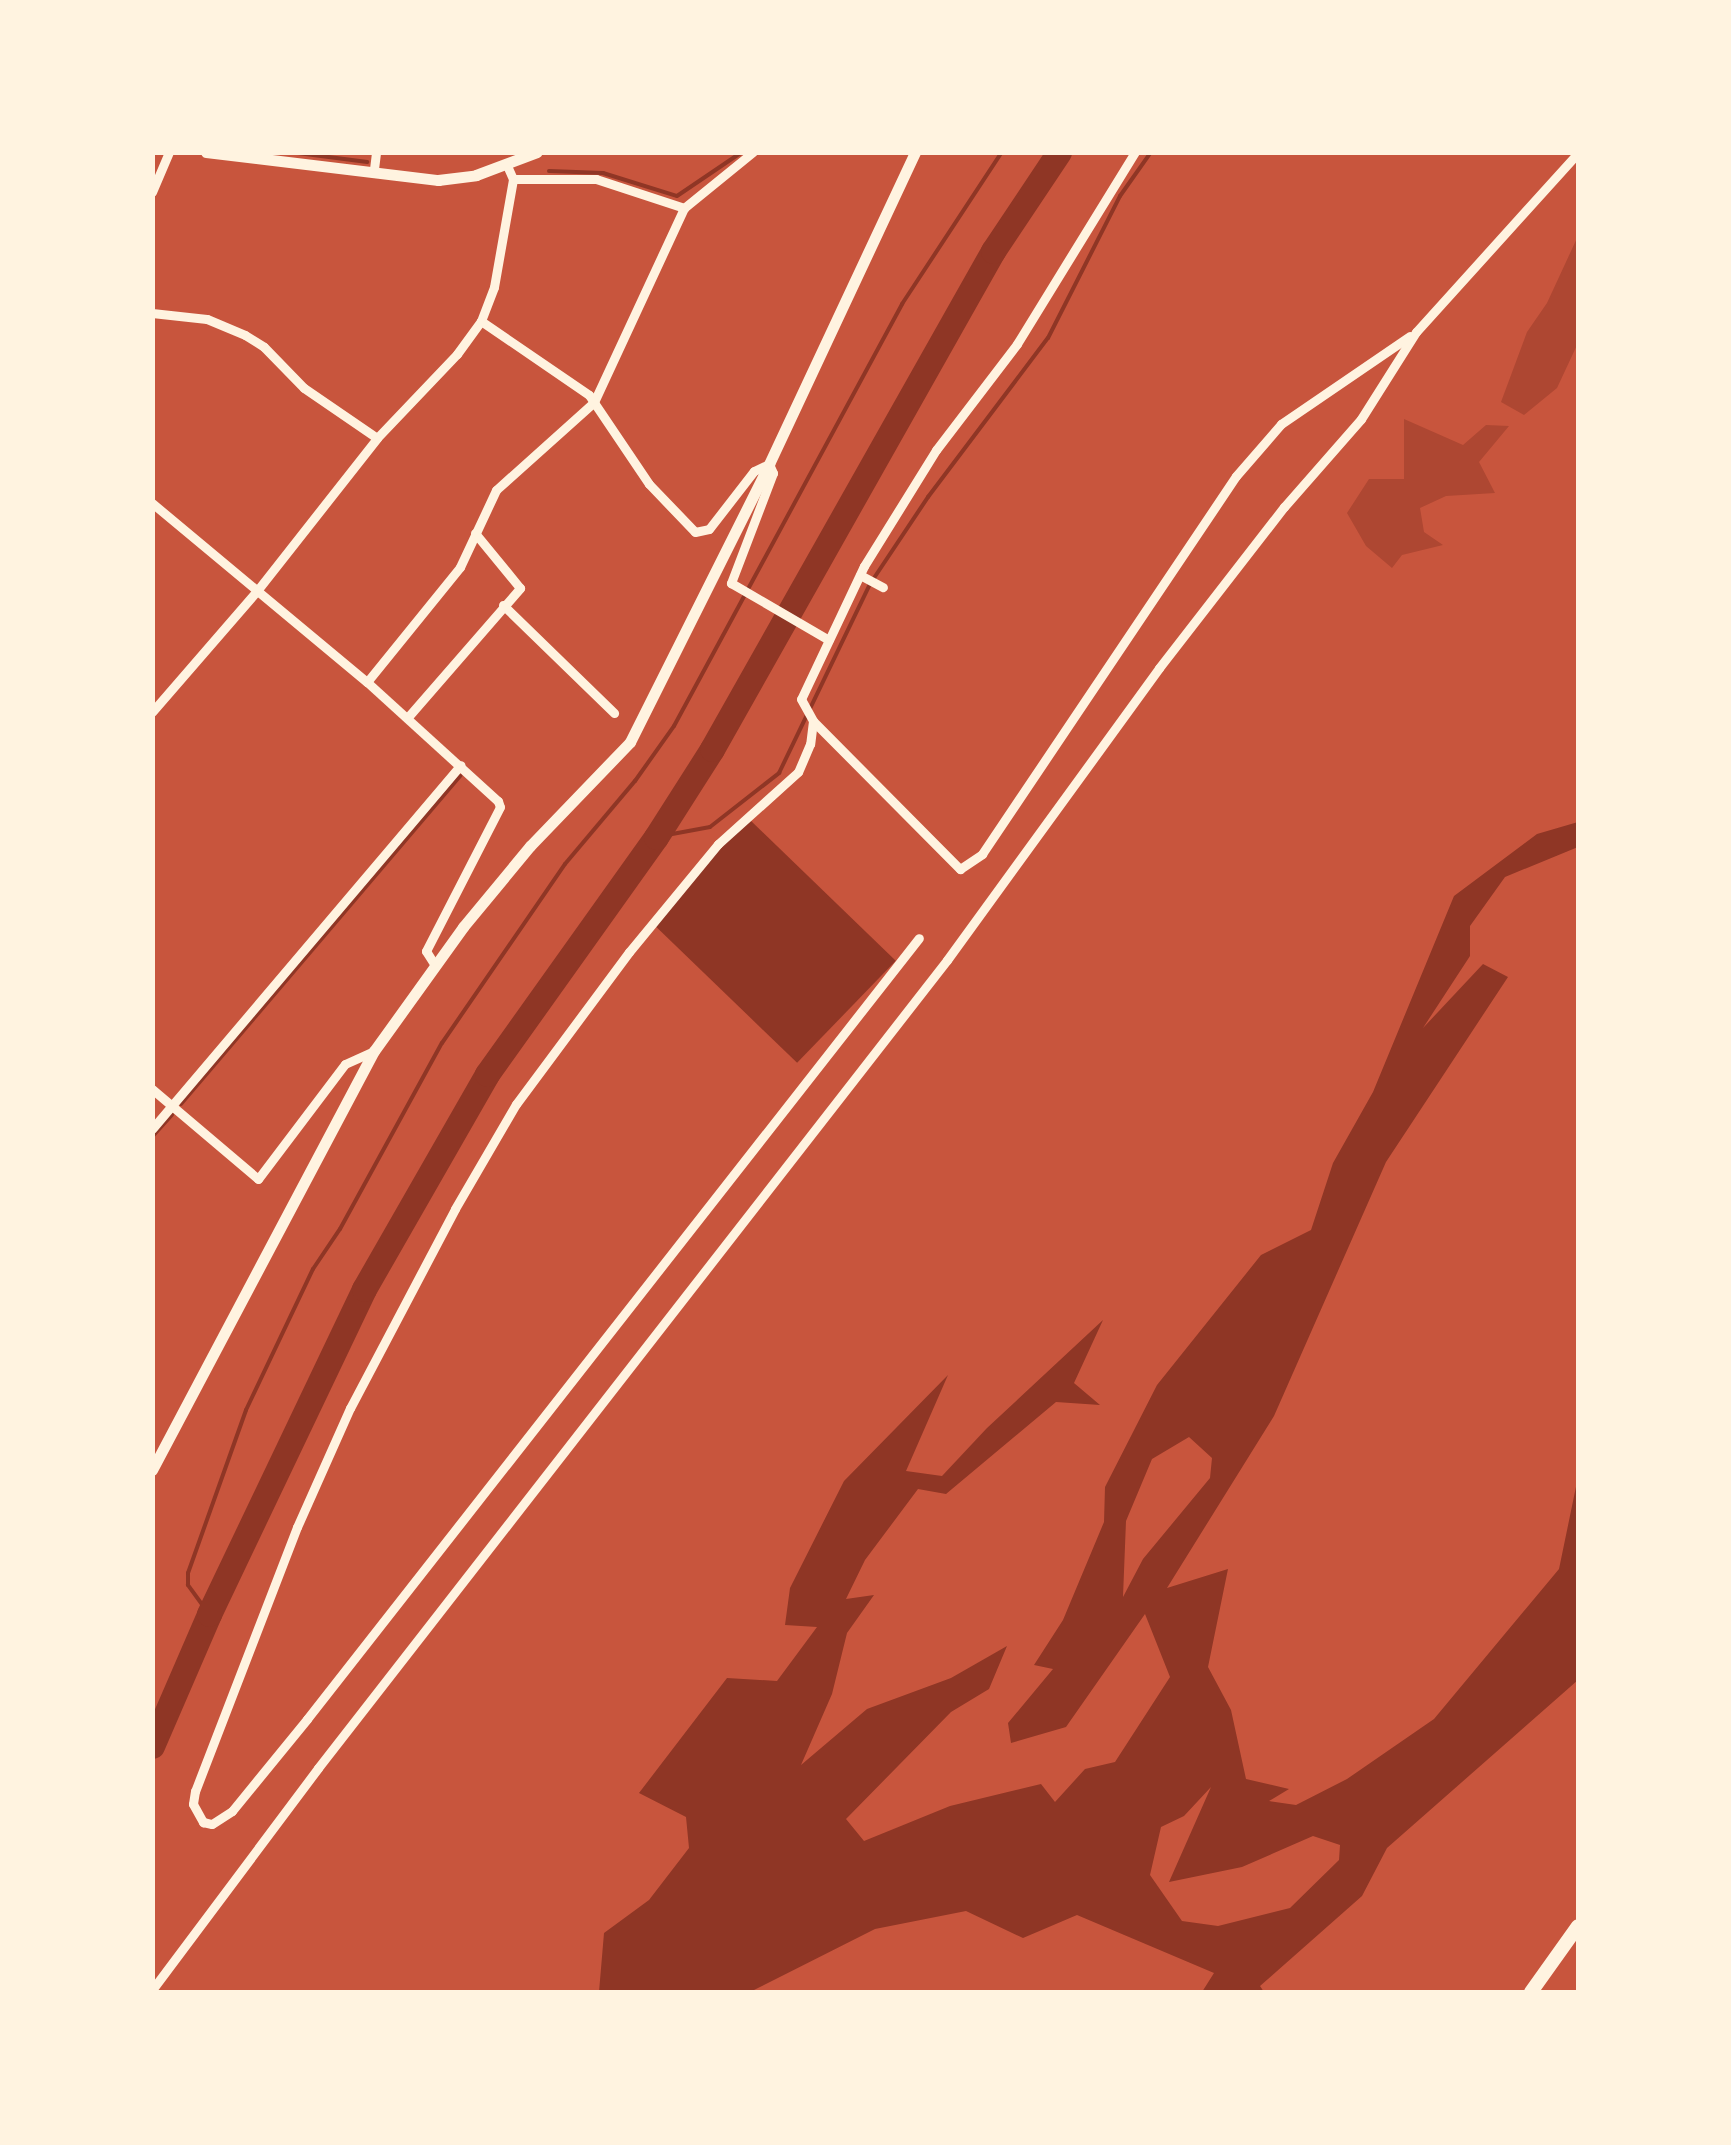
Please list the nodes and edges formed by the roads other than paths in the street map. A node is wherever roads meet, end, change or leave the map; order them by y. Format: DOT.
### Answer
graph roads {
  1 [pos="169,152"];
  2 [pos="206,152"];
  3 [pos="376,152"];
  4 [pos="538,152"];
  5 [pos="752,152"];
  6 [pos="915,152"];
  7 [pos="1136,152"];
  8 [pos="1578,153"];
  9 [pos="506,163"];
  10 [pos="374,169"];
  11 [pos="513,179"];
  12 [pos="152,192"];
  13 [pos="684,208"];
  14 [pos="152,314"];
  15 [pos="480,321"];
  16 [pos="1416,332"];
  17 [pos="594,402"];
  18 [pos="377,438"];
  19 [pos="769,464"];
  20 [pos="152,504"];
  21 [pos="475,533"];
  22 [pos="256,592"];
  23 [pos="503,606"];
  24 [pos="828,640"];
  25 [pos="367,682"];
  26 [pos="152,712"];
  27 [pos="614,713"];
  28 [pos="408,717"];
  29 [pos="812,721"];
  30 [pos="461,765"];
  31 [pos="919,938"];
  32 [pos="434,964"];
  33 [pos="374,1051"];
  34 [pos="152,1089"];
  35 [pos="172,1106"];
  36 [pos="152,1129"];
  37 [pos="152,1470"];
  38 [pos="1578,1926"];
  39 [pos="152,1990"];
  40 [pos="1531,1992"];
  1 -- 12 [label="street"];
  2 -- 10 [label="main road"];
  3 -- 10 [label="street"];
  4 -- 9 [label="main road"];
  5 -- 13 [label="street"];
  6 -- 19 [label="main road"];
  7 -- 24 [label="street"];
  8 -- 16 [label="street"];
  9 -- 10 [label="main road"];
  9 -- 11 [label="street"];
  11 -- 13 [label="street"];
  11 -- 15 [label="street"];
  13 -- 17 [label="street"];
  14 -- 18 [label="street"];
  15 -- 17 [label="street"];
  15 -- 18 [label="street"];
  16 -- 29 [label="street"];
  16 -- 39 [label="street"];
  17 -- 19 [label="street"];
  17 -- 21 [label="street"];
  18 -- 22 [label="street"];
  19 -- 24 [label="street"];
  19 -- 32 [label="main road"];
  20 -- 22 [label="street"];
  21 -- 23 [label="street"];
  21 -- 25 [label="street"];
  22 -- 25 [label="street"];
  22 -- 26 [label="street"];
  23 -- 27 [label="street"];
  23 -- 28 [label="street"];
  24 -- 29 [label="street"];
  25 -- 28 [label="street"];
  28 -- 30 [label="street"];
  29 -- 31 [label="street"];
  30 -- 32 [label="street"];
  30 -- 35 [label="street"];
  32 -- 33 [label="main road"];
  33 -- 35 [label="street"];
  33 -- 37 [label="main road"];
  34 -- 35 [label="street"];
  35 -- 36 [label="street"];
  38 -- 40 [label="highway"];
}
